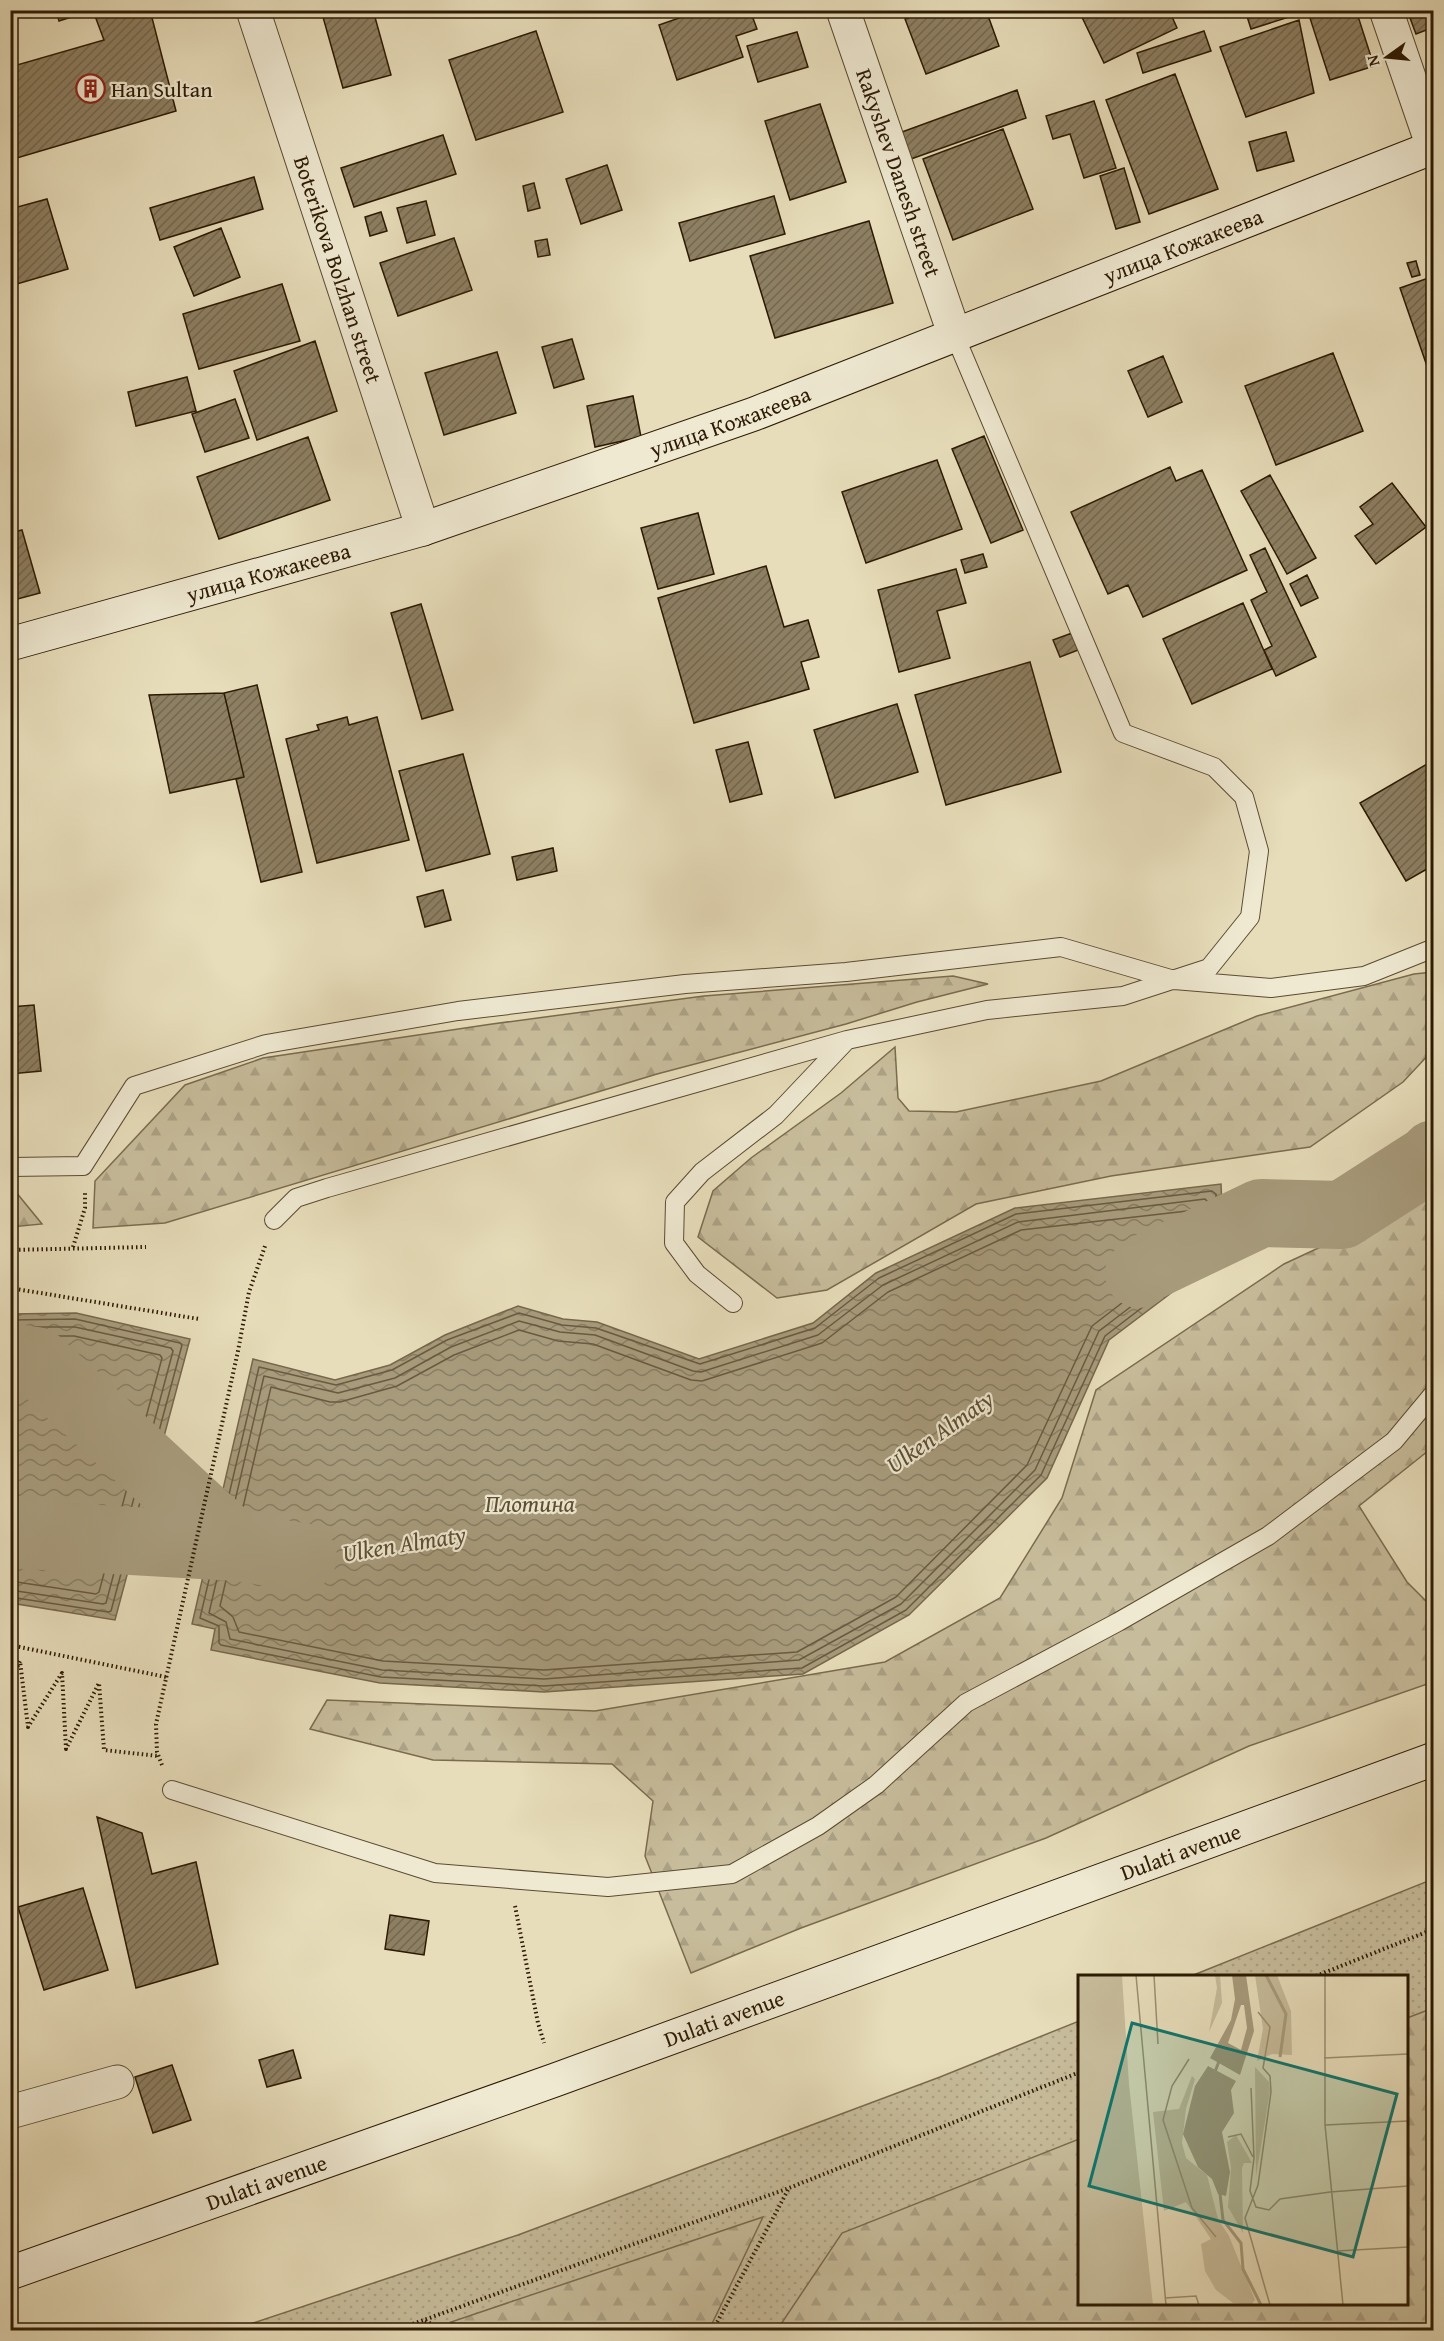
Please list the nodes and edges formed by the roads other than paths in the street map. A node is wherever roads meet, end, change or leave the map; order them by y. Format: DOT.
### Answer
graph roads {
  1 [pos="253,10"];
  2 [pos="843,10"];
  3 [pos="1386,10"];
  4 [pos="1433,147"];
  5 [pos="955,336"];
  6 [pos="423,529"];
  7 [pos="10,644"];
  8 [pos="1434,948"];
  9 [pos="1174,980"];
  10 [pos="847,1040"];
  11 [pos="10,1167"];
  12 [pos="274,1220"];
  13 [pos="733,1303"];
  14 [pos="1434,1394"];
  15 [pos="1434,1759"];
  16 [pos="172,1790"];
  17 [pos="117,2082"];
  18 [pos="10,2112"];
  19 [pos="10,2273"];
  1 -- 6 [label="street, Boterikova Bolzhan street"];
  2 -- 5 [label="street, Rakyshev Danesh street"];
  3 -- 4 [label="street"];
  4 -- 5 [label="street, улица Кожакеева"];
  5 -- 6 [label="street, улица Кожакеева"];
  5 -- 9 [label="lane"];
  6 -- 7 [label="street, улица Кожакеева"];
  8 -- 9 [label="lane"];
  9 -- 10 [label="lane"];
  9 -- 11 [label="lane"];
  10 -- 12 [label="lane"];
  10 -- 13 [label="lane"];
  14 -- 16 [label="lane"];
  15 -- 19 [label="street, Dulati avenue"];
  17 -- 18 [label="street"];
}
